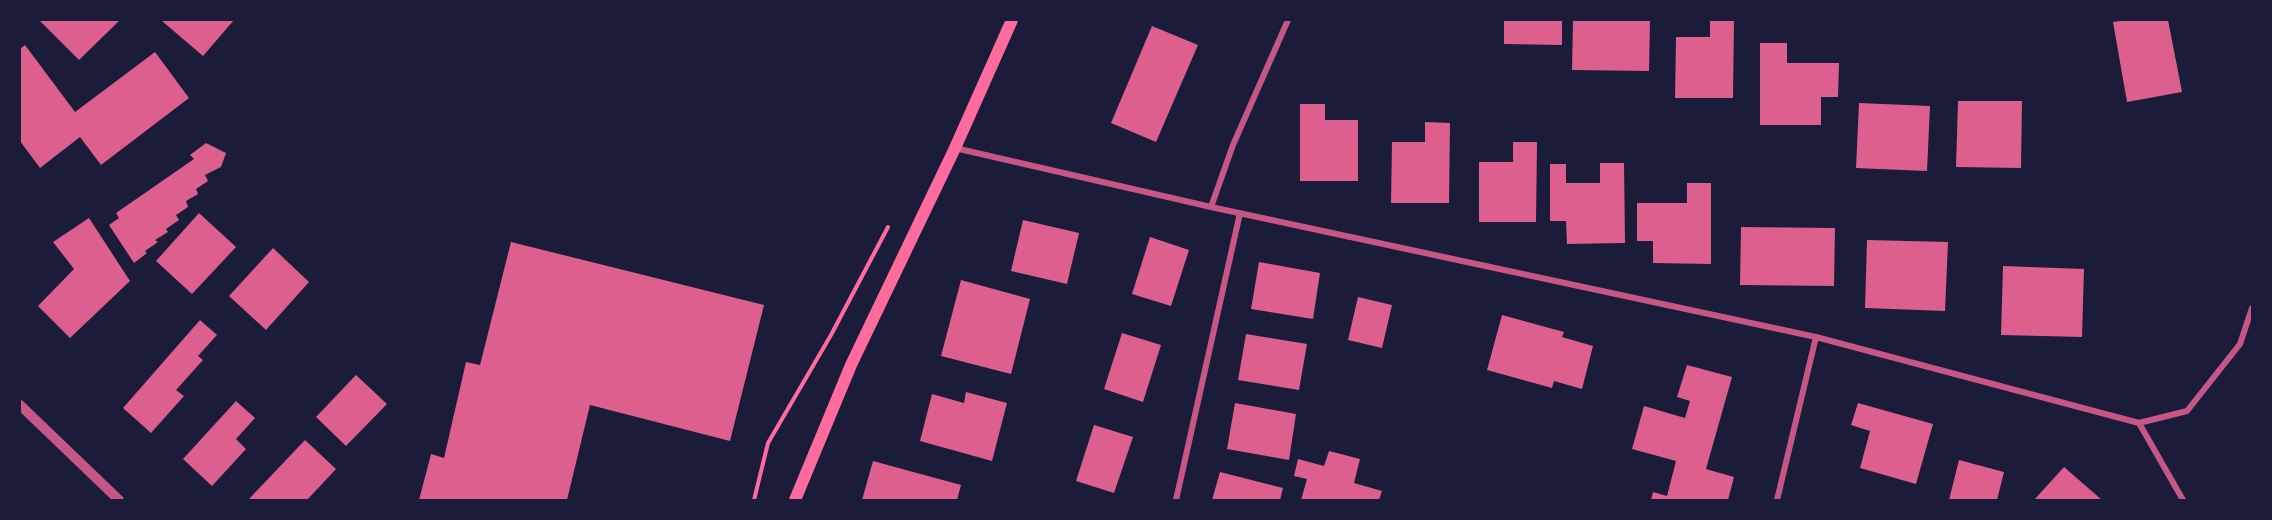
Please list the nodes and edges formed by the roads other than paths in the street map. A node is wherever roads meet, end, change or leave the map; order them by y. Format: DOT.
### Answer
graph roads {
  1 [pos="1012,20"];
  2 [pos="1288,20"];
  3 [pos="955,148"];
  4 [pos="1211,207"];
  5 [pos="1240,213"];
  6 [pos="2253,308"];
  7 [pos="1816,337"];
  8 [pos="20,405"];
  9 [pos="2139,423"];
  10 [pos="119,501"];
  11 [pos="795,501"];
  12 [pos="1176,501"];
  13 [pos="1777,501"];
  14 [pos="2183,501"];
  1 -- 3 [label="main road"];
  2 -- 4 [label="street"];
  3 -- 4 [label="street"];
  3 -- 11 [label="main road"];
  4 -- 5 [label="street"];
  5 -- 7 [label="street"];
  5 -- 12 [label="street"];
  6 -- 9 [label="street"];
  7 -- 9 [label="street"];
  7 -- 13 [label="street"];
  8 -- 10 [label="street"];
  9 -- 14 [label="street"];
}
